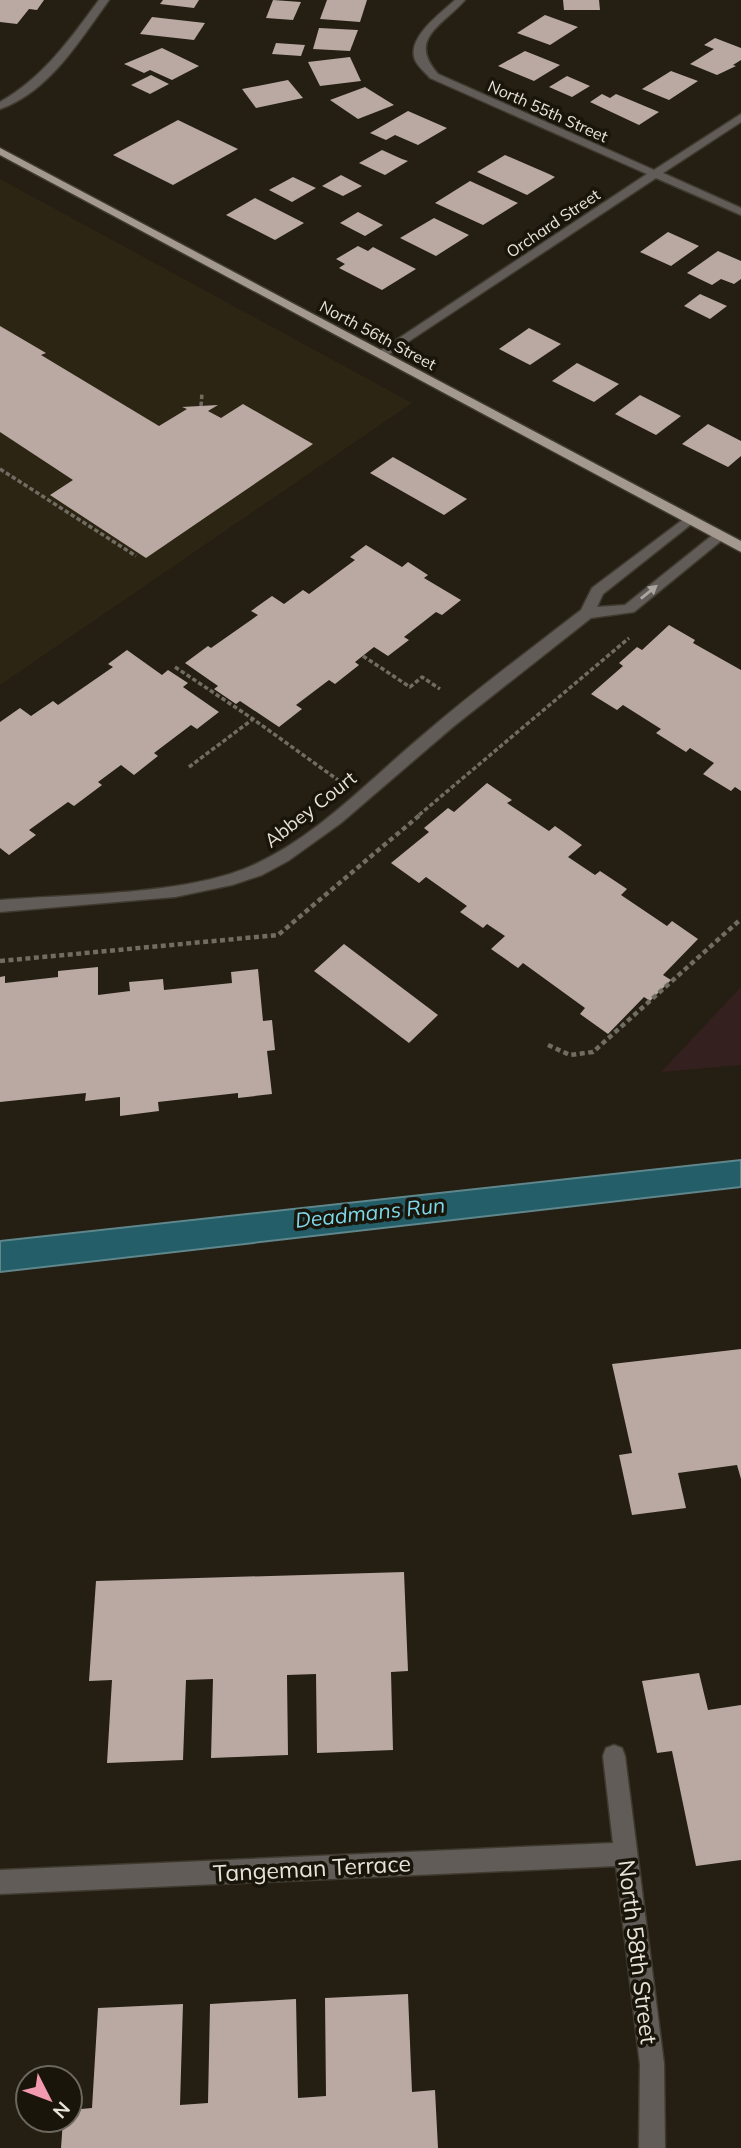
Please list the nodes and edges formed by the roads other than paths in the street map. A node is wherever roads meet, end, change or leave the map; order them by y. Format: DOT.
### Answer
graph roads {
  1 [pos="104,0"];
  2 [pos="460,0"];
  3 [pos="0,106"];
  4 [pos="741,117"];
  5 [pos="0,151"];
  6 [pos="654,174"];
  7 [pos="741,212"];
  8 [pos="382,355"];
  9 [pos="689,519"];
  10 [pos="720,536"];
  11 [pos="741,547"];
  12 [pos="587,612"];
  13 [pos="0,906"];
  14 [pos="614,1756"];
  15 [pos="625,1854"];
  16 [pos="0,1882"];
  17 [pos="652,2148"];
  1 -- 3 [label="street"];
  2 -- 6 [label="street, North 55th Street"];
  4 -- 6 [label="street, Orchard Street"];
  5 -- 8 [label="main road, North 56th Street"];
  6 -- 7 [label="street, North 55th Street"];
  6 -- 8 [label="street, Orchard Street"];
  8 -- 9 [label="main road, North 56th Street"];
  9 -- 10 [label="main road, North 56th Street"];
  9 -- 12 [label="street, Abbey Court"];
  10 -- 11 [label="main road, North 56th Street"];
  12 -- 10 [label="street, one-way"];
  12 -- 13 [label="street, Abbey Court"];
  14 -- 15 [label="street, North 58th Street"];
  15 -- 16 [label="street, Tangeman Terrace"];
  15 -- 17 [label="street, North 58th Street"];
}
